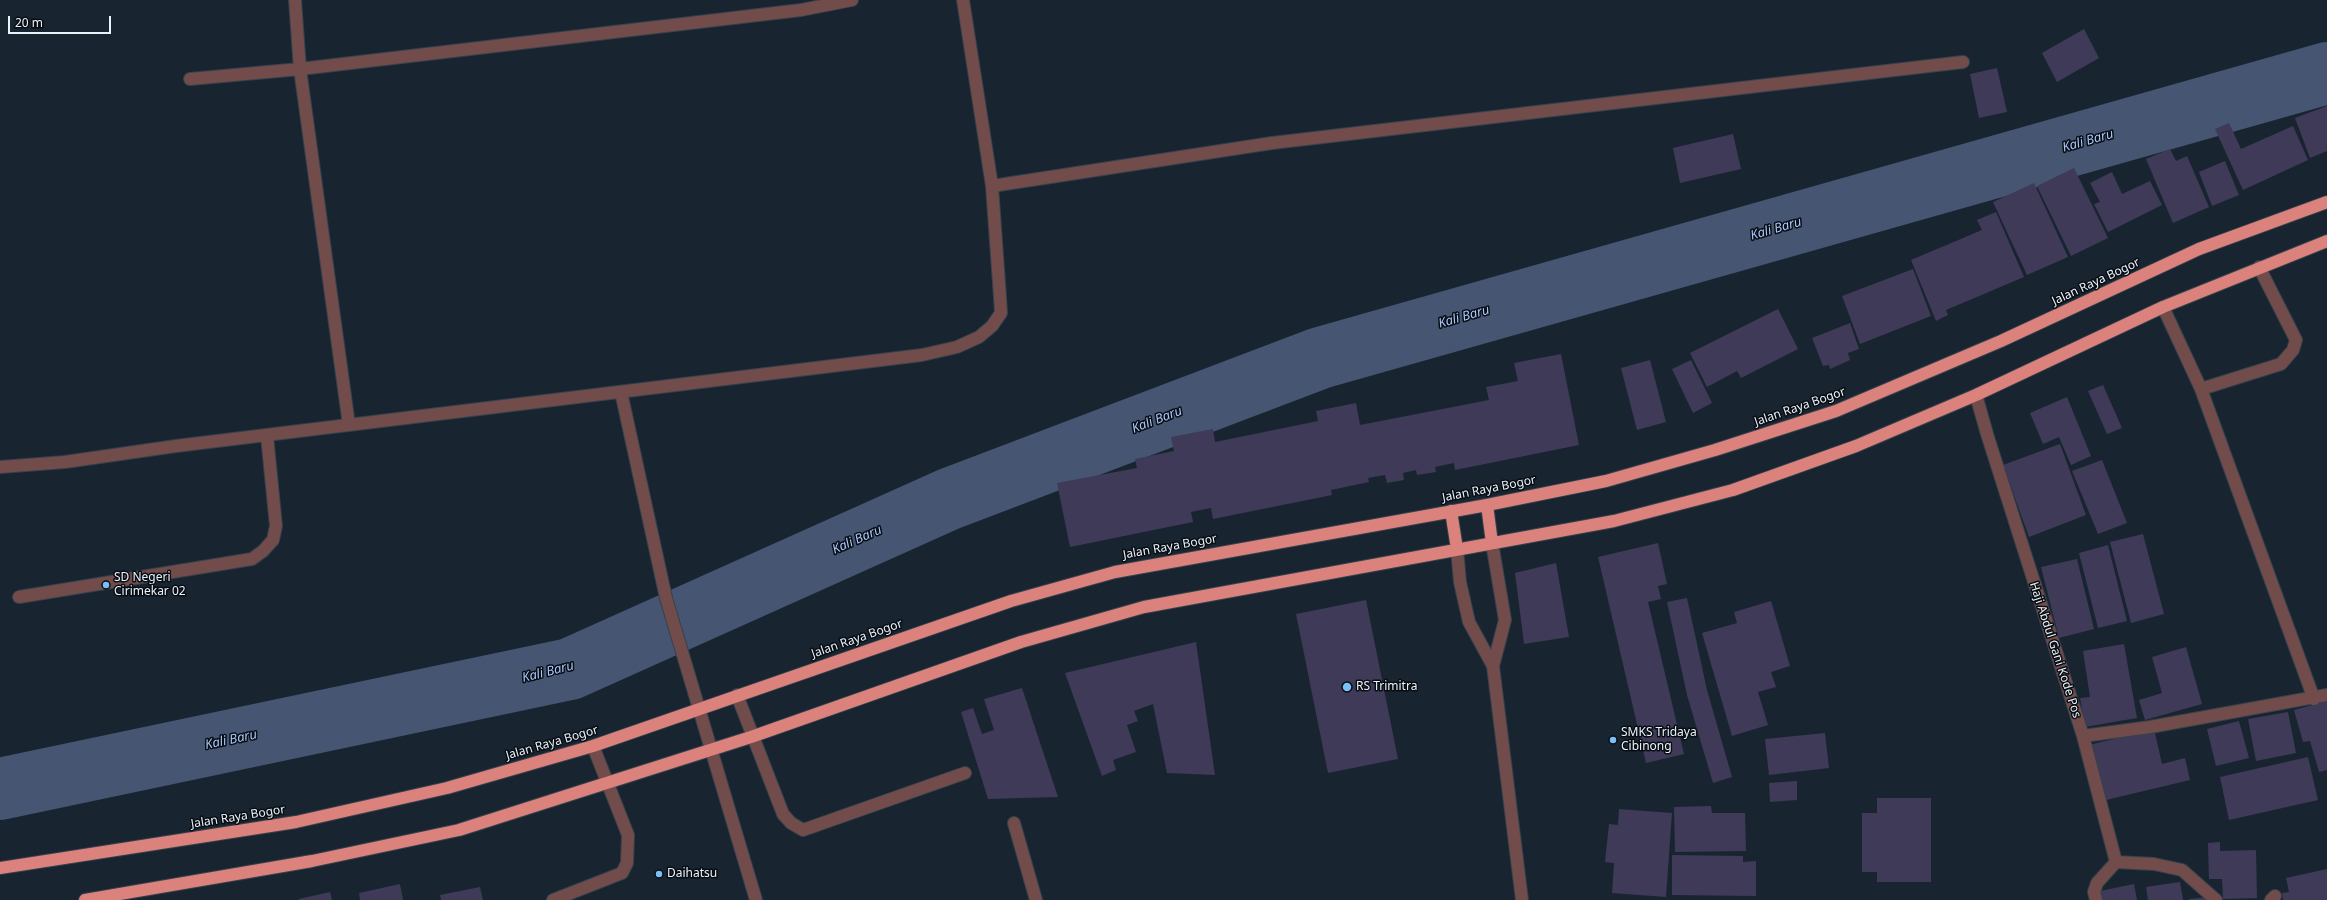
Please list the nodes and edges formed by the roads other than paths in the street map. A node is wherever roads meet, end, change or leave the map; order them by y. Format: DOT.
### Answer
graph roads {
  1 [pos="295,0"];
  2 [pos="852,0"];
  3 [pos="963,0"];
  4 [pos="1964,62"];
  5 [pos="300,69"];
  6 [pos="190,79"];
  7 [pos="992,186"];
  8 [pos="2327,202"];
  9 [pos="2327,241"];
  10 [pos="2259,267"];
  11 [pos="2163,307"];
  12 [pos="2201,389"];
  13 [pos="621,392"];
  14 [pos="1976,395"];
  15 [pos="349,425"];
  16 [pos="267,436"];
  17 [pos="0,467"];
  18 [pos="1487,504"];
  19 [pos="1451,511"];
  20 [pos="1492,543"];
  21 [pos="1457,549"];
  22 [pos="19,597"];
  23 [pos="1493,666"];
  24 [pos="737,695"];
  25 [pos="2327,695"];
  26 [pos="2314,698"];
  27 [pos="698,709"];
  28 [pos="2083,736"];
  29 [pos="751,737"];
  30 [pos="593,746"];
  31 [pos="711,750"];
  32 [pos="965,773"];
  33 [pos="607,783"];
  34 [pos="1014,823"];
  35 [pos="2116,862"];
  36 [pos="0,868"];
  37 [pos="101,899"];
  38 [pos="85,900"];
  39 [pos="553,900"];
  40 [pos="756,900"];
  41 [pos="1036,900"];
  42 [pos="1522,900"];
  43 [pos="2096,900"];
  44 [pos="2216,900"];
  1 -- 5 [label="street"];
  2 -- 5 [label="street"];
  3 -- 7 [label="street"];
  4 -- 7 [label="street"];
  5 -- 6 [label="street"];
  5 -- 15 [label="street"];
  7 -- 13 [label="street"];
  8 -- 18 [label="highway, Jalan Raya Bogor"];
  9 -- 10 [label="highway"];
  10 -- 11 [label="highway"];
  10 -- 12 [label="street"];
  11 -- 12 [label="street"];
  11 -- 14 [label="highway"];
  12 -- 26 [label="street"];
  13 -- 15 [label="street"];
  13 -- 27 [label="street"];
  14 -- 20 [label="highway"];
  14 -- 28 [label="street, Haji Abdul Gani Kode Pos"];
  15 -- 16 [label="street"];
  16 -- 17 [label="street"];
  16 -- 22 [label="street"];
  18 -- 19 [label="highway, Jalan Raya Bogor"];
  18 -- 20 [label="highway"];
  19 -- 21 [label="highway"];
  19 -- 24 [label="highway, Jalan Raya Bogor"];
  20 -- 21 [label="highway"];
  20 -- 23 [label="street"];
  21 -- 23 [label="street"];
  21 -- 29 [label="highway"];
  23 -- 42 [label="street"];
  24 -- 27 [label="highway, Jalan Raya Bogor"];
  24 -- 29 [label="street"];
  25 -- 26 [label="street"];
  26 -- 28 [label="street"];
  27 -- 30 [label="highway, Jalan Raya Bogor"];
  27 -- 31 [label="street"];
  28 -- 35 [label="street, Haji Abdul Gani Kode Pos"];
  29 -- 31 [label="highway"];
  29 -- 32 [label="street"];
  30 -- 33 [label="street"];
  30 -- 36 [label="highway, Jalan Raya Bogor"];
  31 -- 33 [label="highway"];
  31 -- 40 [label="street"];
  33 -- 37 [label="highway"];
  33 -- 39 [label="street"];
  34 -- 41 [label="street"];
  35 -- 43 [label="street"];
  35 -- 44 [label="street"];
  37 -- 38 [label="highway"];
}
